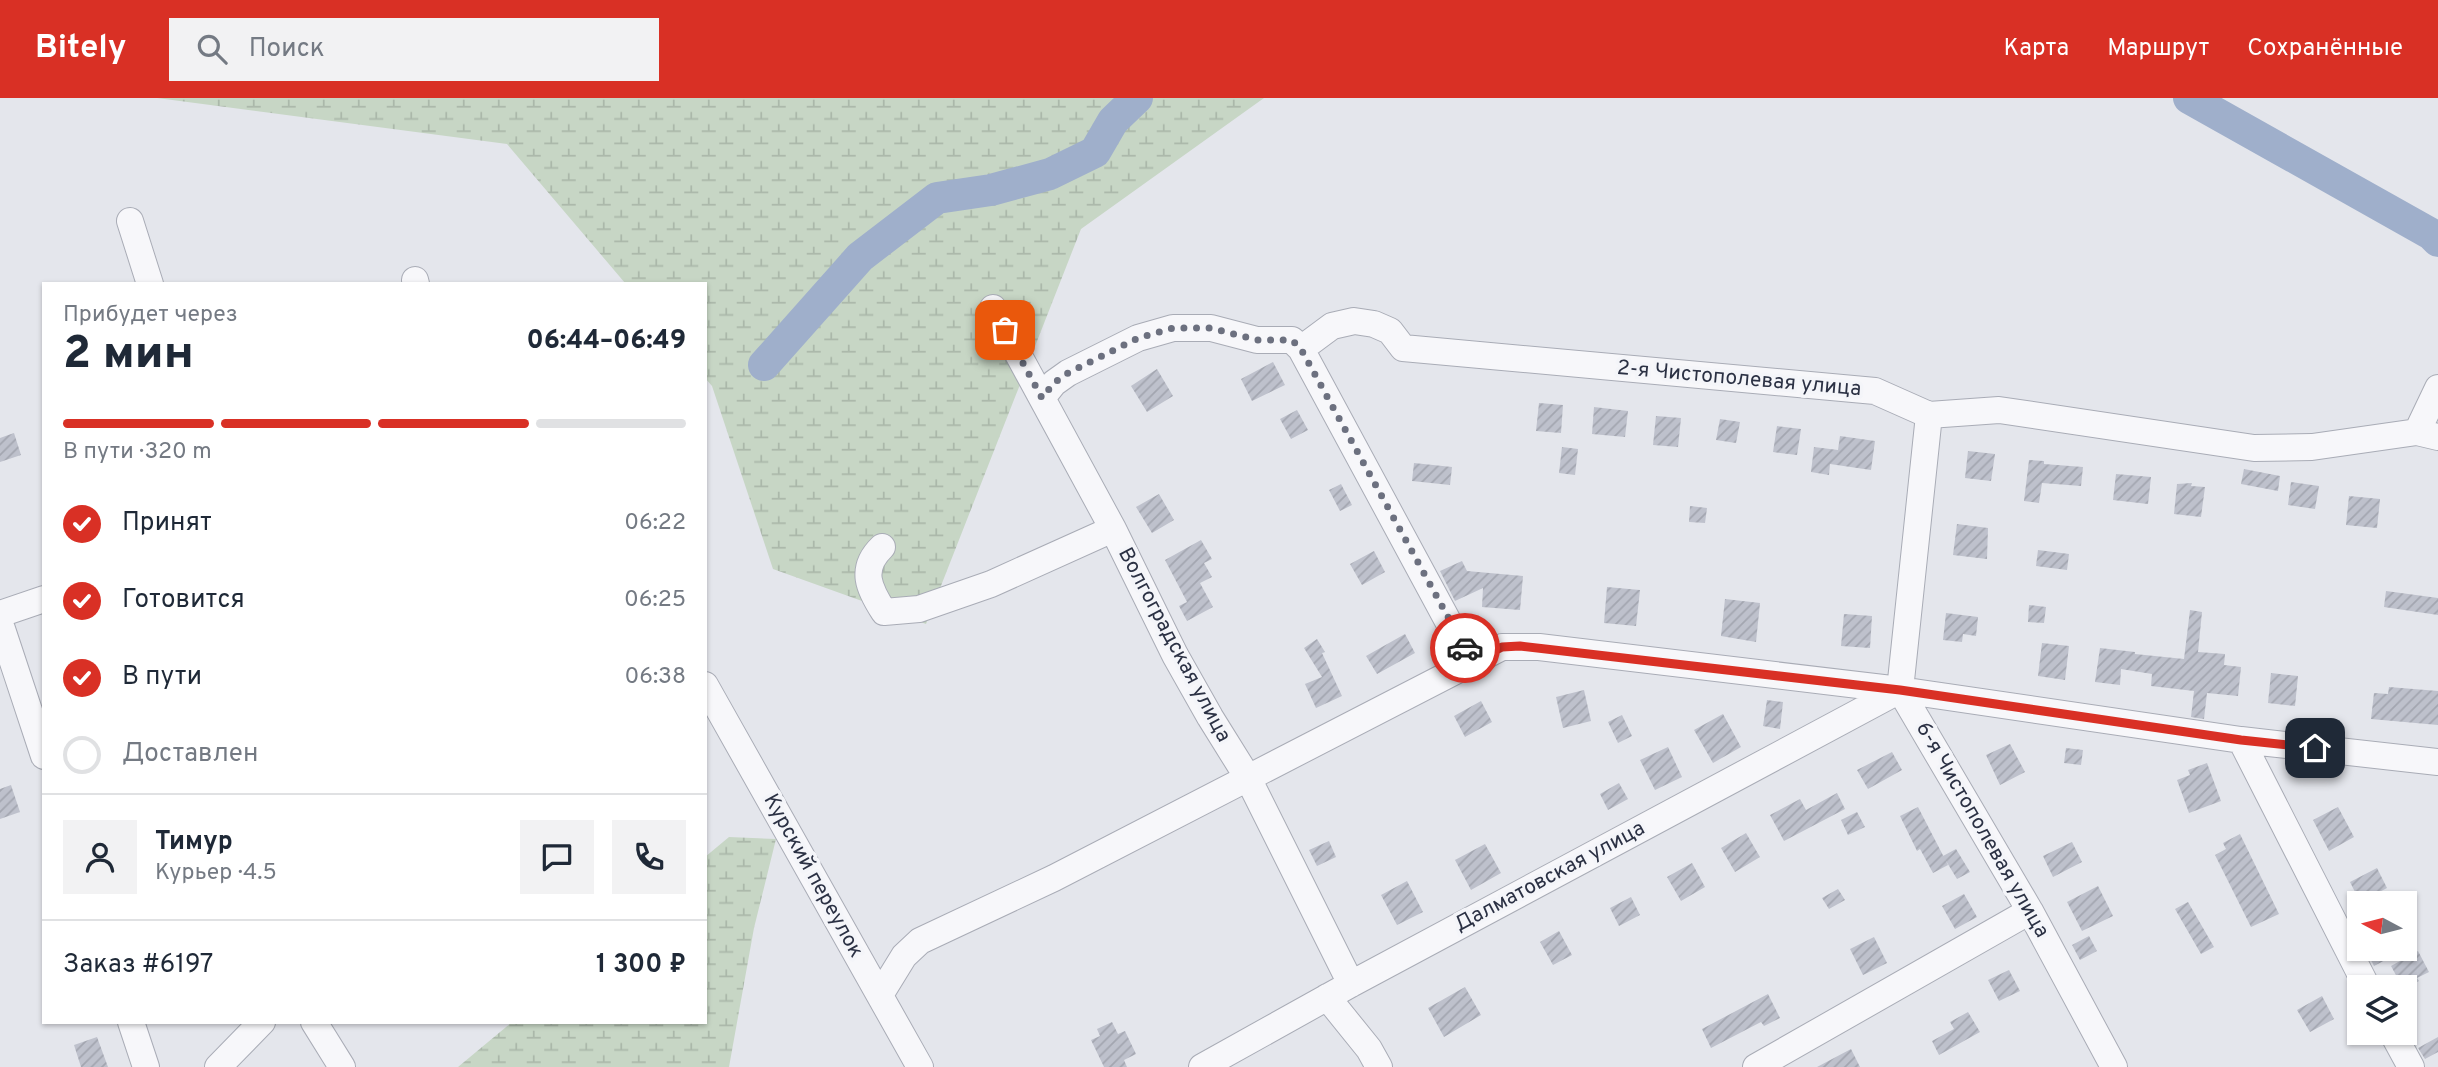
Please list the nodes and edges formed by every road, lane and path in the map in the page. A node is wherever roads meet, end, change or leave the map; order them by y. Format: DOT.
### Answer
graph roads {
  1 [pos="130,221"];
  2 [pos="149,282"];
  3 [pos="993,308"];
  4 [pos="1301,349"];
  5 [pos="2438,388"];
  6 [pos="1042,398"];
  7 [pos="1929,415"];
  8 [pos="2427,435"];
  9 [pos="1113,529"];
  10 [pos="882,547"];
  11 [pos="42,600"];
  12 [pos="0,614"];
  13 [pos="0,623"];
  14 [pos="1478,659"];
  15 [pos="707,689"];
  16 [pos="1900,690"];
  17 [pos="2241,740"];
  18 [pos="42,750"];
  19 [pos="2438,762"];
  20 [pos="1248,778"];
  21 [pos="2030,911"];
  22 [pos="2361,975"];
  23 [pos="1351,984"];
  24 [pos="880,995"];
  25 [pos="1327,997"];
  26 [pos="132,1024"];
  27 [pos="260,1024"];
  28 [pos="315,1024"];
  29 [pos="2399,1045"];
  30 [pos="1802,1057"];
  31 [pos="146,1067"];
  32 [pos="218,1067"];
  33 [pos="342,1067"];
  34 [pos="920,1067"];
  35 [pos="1202,1067"];
  36 [pos="1379,1067"];
  37 [pos="1756,1067"];
  38 [pos="2114,1067"];
  39 [pos="2411,1067"];
  1 -- 2 [label="street"];
  3 -- 6 [label="street, Волгоградская улица"];
  4 -- 6 [label="street"];
  4 -- 7 [label="street, 2-я Чистополевая улица"];
  4 -- 14 [label="street"];
  5 -- 8 [label="street"];
  6 -- 9 [label="street, Волгоградская улица"];
  7 -- 8 [label="street, 2-я Чистополевая улица"];
  7 -- 16 [label="street"];
  9 -- 10 [label="street"];
  9 -- 20 [label="street, Волгоградская улица"];
  11 -- 12 [label="street"];
  13 -- 18 [label="street"];
  14 -- 16 [label="street"];
  14 -- 20 [label="street"];
  15 -- 24 [label="street, Курский переулок"];
  16 -- 17 [label="street"];
  16 -- 21 [label="street, 6-я Чистополевая улица"];
  16 -- 23 [label="street, Далматовская улица"];
  17 -- 19 [label="street"];
  17 -- 22 [label="street"];
  20 -- 23 [label="street, Волгоградская улица"];
  20 -- 24 [label="street"];
  21 -- 30 [label="street"];
  21 -- 38 [label="street, 6-я Чистополевая улица"];
  23 -- 25 [label="street, Далматовская улица"];
  24 -- 34 [label="street, Курский переулок"];
  25 -- 35 [label="street, Далматовская улица"];
  25 -- 36 [label="street"];
  26 -- 31 [label="street"];
  27 -- 32 [label="street"];
  28 -- 33 [label="street"];
  29 -- 39 [label="street"];
  30 -- 37 [label="street"];
}
